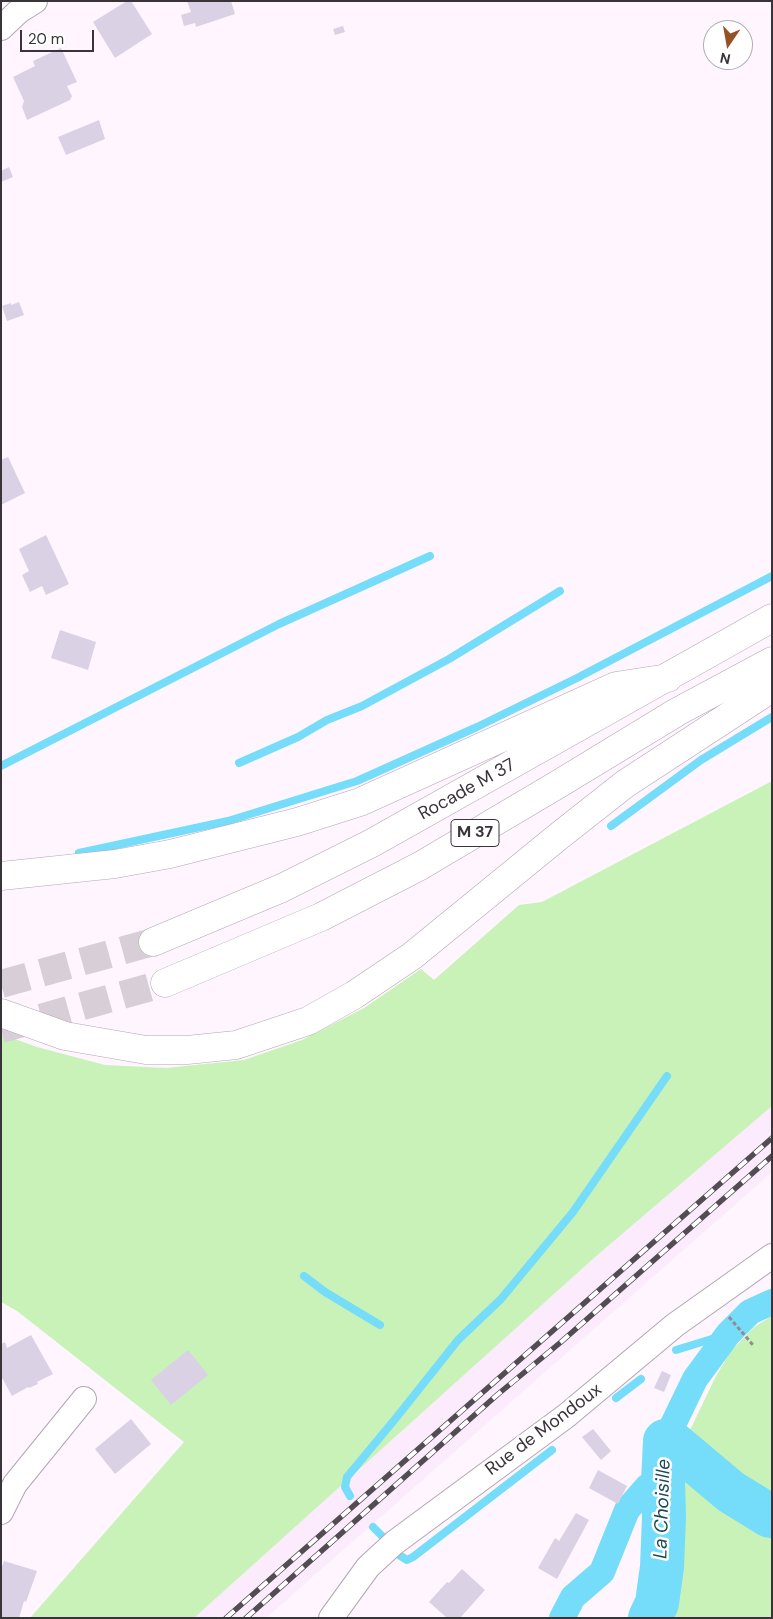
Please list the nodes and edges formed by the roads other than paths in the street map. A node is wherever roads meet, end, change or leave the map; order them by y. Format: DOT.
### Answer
graph roads {
  1 [pos="35,1"];
  2 [pos="1,28"];
  3 [pos="772,618"];
  4 [pos="772,661"];
  5 [pos="668,678"];
  6 [pos="772,688"];
  7 [pos="1,876"];
  8 [pos="153,942"];
  9 [pos="166,982"];
  10 [pos="1,1013"];
  11 [pos="772,1256"];
  12 [pos="84,1399"];
  13 [pos="1,1512"];
  14 [pos="330,1618"];
  1 -- 2 [label="street"];
  3 -- 5 [label="highway, Rocade M 37 / M 37"];
  4 -- 9 [label="highway, M 37"];
  5 -- 7 [label="highway"];
  5 -- 8 [label="highway, Rocade M 37 / M 37"];
  6 -- 10 [label="highway"];
  11 -- 14 [label="street, Rue de Mondoux"];
  12 -- 13 [label="street"];
}
